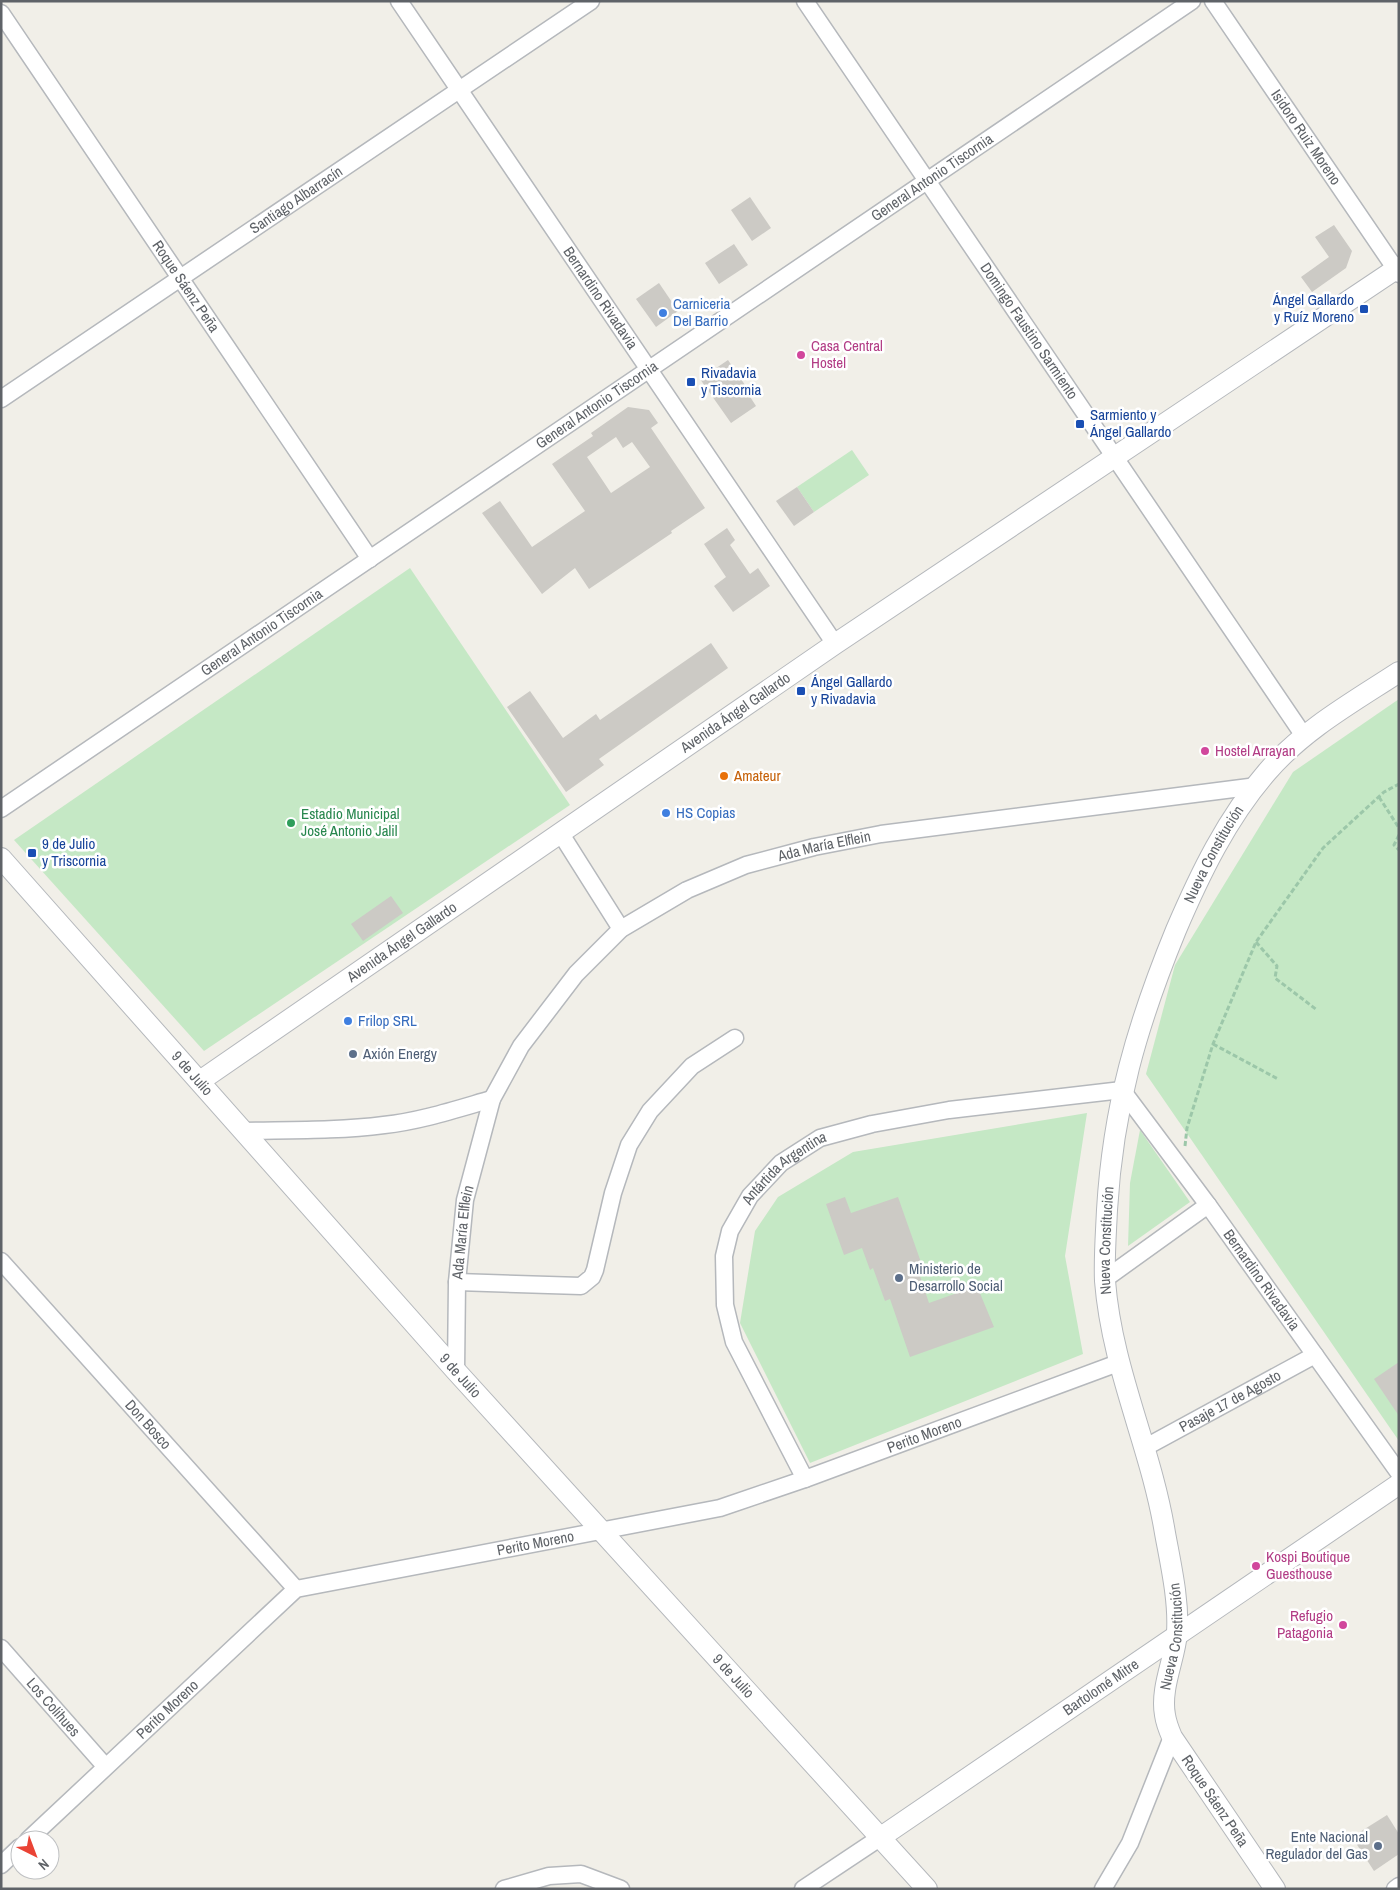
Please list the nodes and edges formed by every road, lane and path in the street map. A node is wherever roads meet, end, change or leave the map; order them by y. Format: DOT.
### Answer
graph roads {
  1 [pos="399,1"];
  2 [pos="591,1"];
  3 [pos="806,1"];
  4 [pos="1192,1"];
  5 [pos="1213,1"];
  6 [pos="1,13"];
  7 [pos="459,90"];
  8 [pos="927,182"];
  9 [pos="1398,270"];
  10 [pos="182,278"];
  11 [pos="648,369"];
  12 [pos="1,399"];
  13 [pos="1115,457"];
  14 [pos="370,559"];
  15 [pos="835,644"];
  16 [pos="1399,672"];
  17 [pos="1304,736"];
  18 [pos="1399,784"];
  19 [pos="1257,786"];
  20 [pos="1379,797"];
  21 [pos="1,809"];
  22 [pos="1399,828"];
  23 [pos="561,834"];
  24 [pos="1399,835"];
  25 [pos="1399,850"];
  26 [pos="1,858"];
  27 [pos="621,928"];
  28 [pos="1256,942"];
  29 [pos="1317,1010"];
  30 [pos="735,1038"];
  31 [pos="1213,1044"];
  32 [pos="1278,1079"];
  33 [pos="200,1081"];
  34 [pos="1122,1090"];
  35 [pos="492,1099"];
  36 [pos="243,1131"];
  37 [pos="1183,1170"];
  38 [pos="1208,1205"];
  39 [pos="1,1261"];
  40 [pos="1105,1279"];
  41 [pos="457,1282"];
  42 [pos="1315,1355"];
  43 [pos="1118,1363"];
  44 [pos="456,1370"];
  45 [pos="1144,1448"];
  46 [pos="1399,1473"];
  47 [pos="805,1479"];
  48 [pos="1399,1484"];
  49 [pos="602,1530"];
  50 [pos="296,1589"];
  51 [pos="1176,1634"];
  52 [pos="1,1648"];
  53 [pos="1172,1737"];
  54 [pos="105,1766"];
  55 [pos="38,1830"];
  56 [pos="881,1837"];
  57 [pos="1399,1886"];
  58 [pos="504,1889"];
  59 [pos="621,1889"];
  60 [pos="803,1889"];
  61 [pos="927,1889"];
  62 [pos="1103,1889"];
  63 [pos="1275,1889"];
  64 [pos="1395,1889"];
  1 -- 7 [label="street, Bernardino Rivadavia"];
  2 -- 7 [label="street, Santiago Albarracín"];
  3 -- 8 [label="street, Domingo Faustino Sarmiento"];
  4 -- 8 [label="street, General Antonio Tiscornia"];
  5 -- 9 [label="street, Isidoro Ruiz Moreno"];
  6 -- 10 [label="street, Roque Sáenz Peña"];
  7 -- 10 [label="street, Santiago Albarracín"];
  7 -- 11 [label="street, Bernardino Rivadavia"];
  8 -- 11 [label="street, General Antonio Tiscornia"];
  8 -- 13 [label="street, Domingo Faustino Sarmiento"];
  9 -- 13 [label="street, Avenida Ángel Gallardo"];
  10 -- 12 [label="street, Santiago Albarracín"];
  10 -- 14 [label="street, Roque Sáenz Peña"];
  11 -- 14 [label="street, General Antonio Tiscornia"];
  11 -- 15 [label="street, Bernardino Rivadavia"];
  13 -- 15 [label="street, Avenida Ángel Gallardo"];
  13 -- 17 [label="street, Domingo Faustino Sarmiento"];
  14 -- 21 [label="street, General Antonio Tiscornia"];
  15 -- 23 [label="street, Avenida Ángel Gallardo"];
  16 -- 17 [label="street"];
  17 -- 19 [label="street, Nueva Constitución"];
  18 -- 20 [label="path"];
  19 -- 27 [label="street, Ada María Elflein"];
  19 -- 34 [label="street, Nueva Constitución"];
  20 -- 22 [label="path"];
  20 -- 28 [label="path"];
  23 -- 27 [label="street"];
  23 -- 33 [label="street, Avenida Ángel Gallardo"];
  24 -- 25 [label="path"];
  26 -- 33 [label="street, 9 de Julio"];
  27 -- 35 [label="street, Ada María Elflein"];
  28 -- 29 [label="path"];
  28 -- 31 [label="path"];
  30 -- 41 [label="street"];
  31 -- 32 [label="path"];
  31 -- 37 [label="path"];
  33 -- 36 [label="street, 9 de Julio"];
  34 -- 37 [label="street, Bernardino Rivadavia"];
  34 -- 40 [label="street, Nueva Constitución"];
  34 -- 47 [label="street, Antártida Argentina"];
  35 -- 36 [label="street"];
  35 -- 41 [label="street, Ada María Elflein"];
  36 -- 44 [label="street, 9 de Julio"];
  37 -- 38 [label="street, Bernardino Rivadavia"];
  38 -- 40 [label="street"];
  38 -- 42 [label="street, Bernardino Rivadavia"];
  39 -- 50 [label="street, Don Bosco"];
  40 -- 43 [label="street, Nueva Constitución"];
  41 -- 44 [label="street, Ada María Elflein"];
  42 -- 45 [label="street, Pasaje 17 de Agosto"];
  42 -- 46 [label="street, Bernardino Rivadavia"];
  43 -- 45 [label="street, Nueva Constitución"];
  43 -- 47 [label="street, Perito Moreno"];
  44 -- 49 [label="street, 9 de Julio"];
  45 -- 51 [label="street, Nueva Constitución"];
  47 -- 49 [label="street, Perito Moreno"];
  48 -- 51 [label="street, Bartolomé Mitre"];
  49 -- 50 [label="street, Perito Moreno"];
  49 -- 56 [label="street, 9 de Julio"];
  50 -- 54 [label="street, Perito Moreno"];
  51 -- 53 [label="street, Nueva Constitución"];
  51 -- 56 [label="street, Bartolomé Mitre"];
  52 -- 54 [label="street, Los Colihues"];
  53 -- 62 [label="street"];
  53 -- 63 [label="street, Roque Sáenz Peña"];
  54 -- 55 [label="street, Perito Moreno"];
  56 -- 60 [label="street, Bartolomé Mitre"];
  56 -- 61 [label="street, 9 de Julio"];
  57 -- 64 [label="street"];
  58 -- 59 [label="street"];
}
